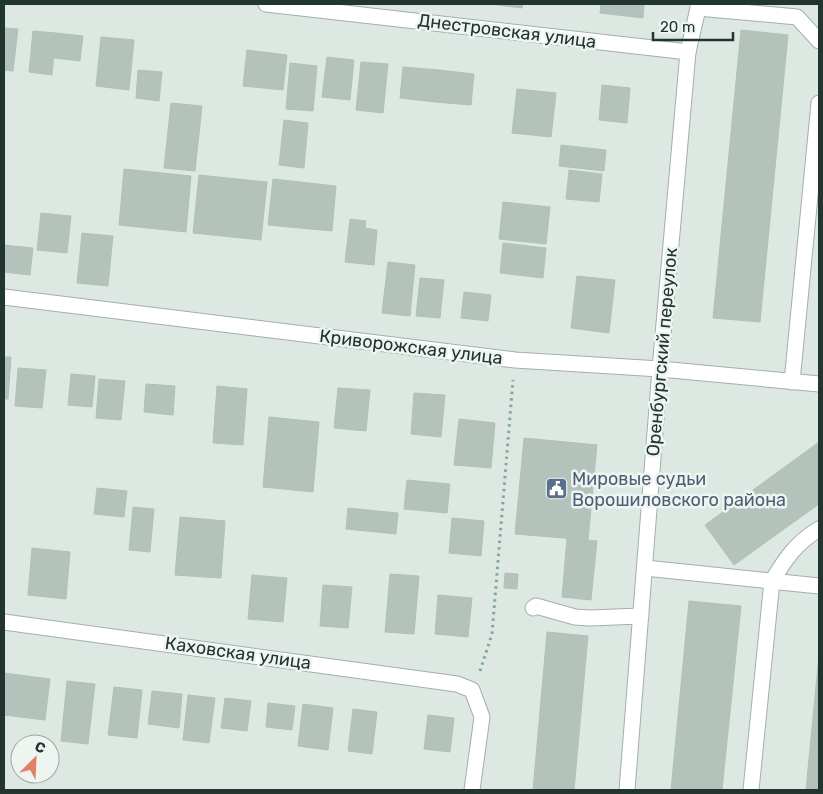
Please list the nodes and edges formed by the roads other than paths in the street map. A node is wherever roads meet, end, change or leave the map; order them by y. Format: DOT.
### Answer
graph roads {
  1 [pos="266,4"];
  2 [pos="698,6"];
  3 [pos="819,41"];
  4 [pos="688,52"];
  5 [pos="819,103"];
  6 [pos="812,244"];
  7 [pos="4,297"];
  8 [pos="660,369"];
  9 [pos="792,382"];
  10 [pos="819,384"];
  11 [pos="819,529"];
  12 [pos="645,568"];
  13 [pos="772,581"];
  14 [pos="819,586"];
  15 [pos="533,608"];
  16 [pos="641,616"];
  17 [pos="4,622"];
  18 [pos="472,790"];
  19 [pos="628,790"];
  20 [pos="751,790"];
  1 -- 4 [label="street, Днестровская улица"];
  2 -- 3 [label="street"];
  2 -- 4 [label="street, Оренбургский переулок"];
  4 -- 8 [label="street, Оренбургский переулок"];
  5 -- 6 [label="street"];
  6 -- 9 [label="street"];
  7 -- 8 [label="street, Криворожская улица"];
  8 -- 9 [label="street, Криворожская улица"];
  8 -- 12 [label="street, Оренбургский переулок"];
  9 -- 10 [label="street, Криворожская улица"];
  11 -- 13 [label="street"];
  12 -- 13 [label="street"];
  12 -- 16 [label="street, Оренбургский переулок"];
  13 -- 14 [label="street"];
  13 -- 20 [label="street"];
  15 -- 16 [label="street"];
  16 -- 19 [label="street, Оренбургский переулок"];
  17 -- 18 [label="street, Каховская улица"];
}
